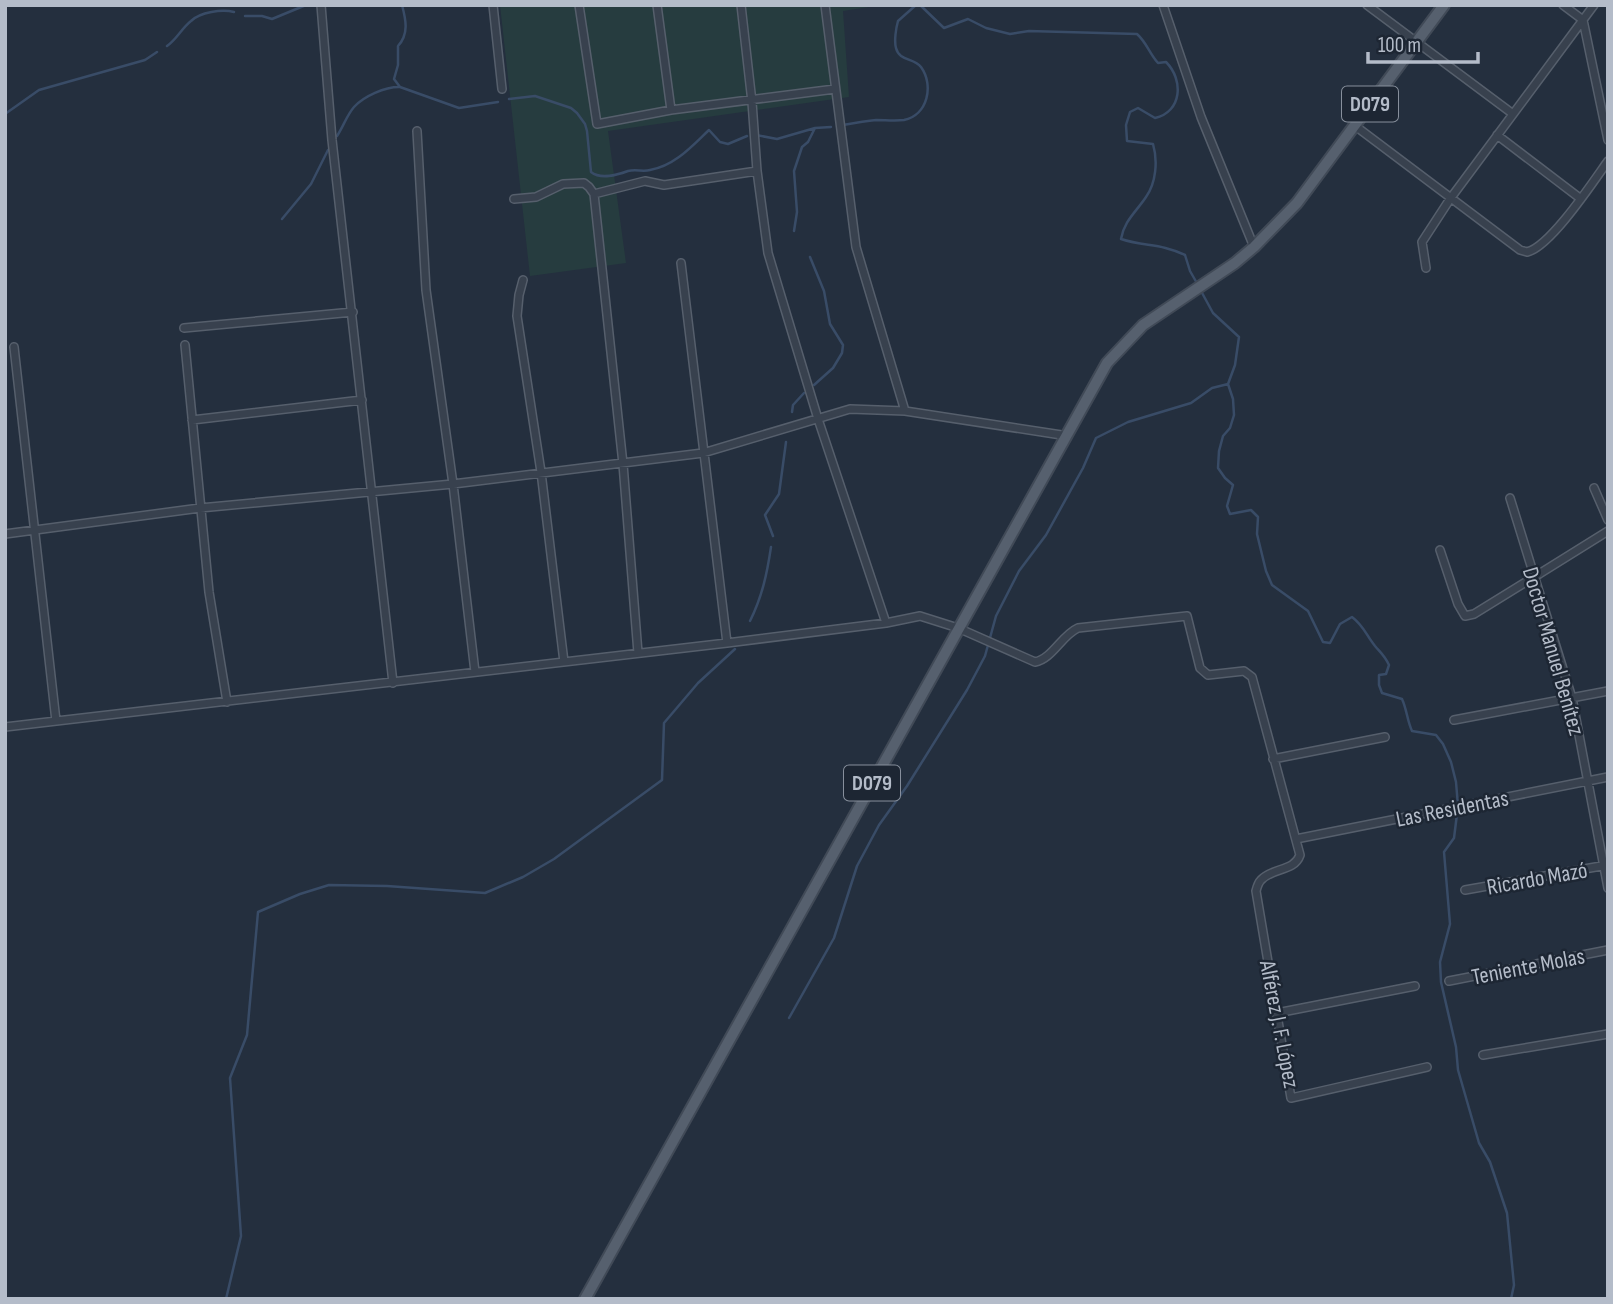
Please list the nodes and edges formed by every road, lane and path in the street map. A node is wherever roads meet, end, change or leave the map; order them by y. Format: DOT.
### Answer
graph roads {
  1 [pos="321,5"];
  2 [pos="494,5"];
  3 [pos="579,5"];
  4 [pos="657,5"];
  5 [pos="741,5"];
  6 [pos="825,5"];
  7 [pos="1163,5"];
  8 [pos="1367,5"];
  9 [pos="1444,5"];
  10 [pos="1563,5"];
  11 [pos="1594,5"];
  12 [pos="1583,20"];
  13 [pos="1416,41"];
  14 [pos="502,89"];
  15 [pos="835,89"];
  16 [pos="752,102"];
  17 [pos="671,110"];
  18 [pos="1513,114"];
  19 [pos="1354,125"];
  20 [pos="417,131"];
  21 [pos="1497,135"];
  22 [pos="1608,140"];
  23 [pos="1608,161"];
  24 [pos="757,171"];
  25 [pos="594,194"];
  26 [pos="514,199"];
  27 [pos="1450,199"];
  28 [pos="1581,199"];
  29 [pos="1254,247"];
  30 [pos="681,262"];
  31 [pos="1426,268"];
  32 [pos="523,280"];
  33 [pos="353,312"];
  34 [pos="184,328"];
  35 [pos="185,345"];
  36 [pos="14,346"];
  37 [pos="362,400"];
  38 [pos="905,411"];
  39 [pos="818,419"];
  40 [pos="192,420"];
  41 [pos="1068,436"];
  42 [pos="703,453"];
  43 [pos="624,464"];
  44 [pos="541,472"];
  45 [pos="453,484"];
  46 [pos="1594,488"];
  47 [pos="373,492"];
  48 [pos="1510,498"];
  49 [pos="200,508"];
  50 [pos="1608,520"];
  51 [pos="35,531"];
  52 [pos="1608,531"];
  53 [pos="5,534"];
  54 [pos="1440,550"];
  55 [pos="886,622"];
  56 [pos="958,628"];
  57 [pos="727,643"];
  58 [pos="638,653"];
  59 [pos="564,662"];
  60 [pos="475,673"];
  61 [pos="393,683"];
  62 [pos="1608,691"];
  63 [pos="1572,698"];
  64 [pos="227,702"];
  65 [pos="1454,720"];
  66 [pos="56,721"];
  67 [pos="5,727"];
  68 [pos="1385,737"];
  69 [pos="1273,759"];
  70 [pos="1608,777"];
  71 [pos="1588,781"];
  72 [pos="1296,839"];
  73 [pos="1606,865"];
  74 [pos="1608,888"];
  75 [pos="1465,890"];
  76 [pos="1608,950"];
  77 [pos="1449,981"];
  78 [pos="1415,986"];
  79 [pos="1277,1013"];
  80 [pos="1608,1034"];
  81 [pos="1483,1055"];
  82 [pos="1427,1067"];
  83 [pos="585,1299"];
  1 -- 33 [label="street"];
  2 -- 14 [label="street"];
  3 -- 17 [label="street"];
  4 -- 17 [label="street"];
  5 -- 16 [label="street"];
  6 -- 15 [label="street"];
  7 -- 29 [label="street"];
  8 -- 13 [label="street"];
  9 -- 13 [label="main road, D079"];
  10 -- 12 [label="street"];
  11 -- 12 [label="street"];
  12 -- 18 [label="street"];
  12 -- 22 [label="street"];
  13 -- 18 [label="street"];
  13 -- 19 [label="main road, D079"];
  15 -- 16 [label="street"];
  15 -- 38 [label="street"];
  16 -- 17 [label="street"];
  16 -- 24 [label="street"];
  18 -- 21 [label="street"];
  19 -- 27 [label="street"];
  19 -- 29 [label="main road, D079"];
  20 -- 45 [label="street"];
  21 -- 27 [label="street"];
  21 -- 28 [label="street"];
  23 -- 28 [label="street"];
  24 -- 25 [label="street"];
  24 -- 39 [label="street"];
  25 -- 26 [label="street"];
  25 -- 43 [label="street"];
  27 -- 28 [label="street"];
  27 -- 31 [label="street"];
  29 -- 41 [label="main road, D079"];
  30 -- 42 [label="street"];
  32 -- 44 [label="street"];
  33 -- 34 [label="street"];
  33 -- 37 [label="street"];
  35 -- 40 [label="street"];
  36 -- 51 [label="street"];
  37 -- 40 [label="street"];
  37 -- 47 [label="street"];
  38 -- 39 [label="street"];
  38 -- 41 [label="street"];
  39 -- 42 [label="street"];
  39 -- 55 [label="street"];
  40 -- 49 [label="street"];
  41 -- 56 [label="main road, D079"];
  42 -- 43 [label="street"];
  42 -- 57 [label="street"];
  43 -- 44 [label="street"];
  43 -- 58 [label="street"];
  44 -- 45 [label="street"];
  44 -- 59 [label="street"];
  45 -- 47 [label="street"];
  45 -- 60 [label="street"];
  46 -- 50 [label="street"];
  47 -- 49 [label="street"];
  47 -- 61 [label="street"];
  48 -- 63 [label="street, Doctor Manuel Benítez"];
  49 -- 51 [label="street"];
  49 -- 64 [label="street"];
  51 -- 53 [label="street"];
  51 -- 66 [label="street"];
  52 -- 54 [label="street, bridge"];
  55 -- 56 [label="street"];
  55 -- 57 [label="street"];
  56 -- 69 [label="street"];
  56 -- 83 [label="main road, D079"];
  57 -- 58 [label="street"];
  58 -- 59 [label="street"];
  59 -- 60 [label="street"];
  60 -- 61 [label="street"];
  61 -- 64 [label="street"];
  62 -- 63 [label="street"];
  63 -- 65 [label="street"];
  63 -- 71 [label="street, Doctor Manuel Benítez"];
  64 -- 66 [label="street"];
  66 -- 67 [label="street"];
  68 -- 69 [label="street"];
  69 -- 72 [label="street"];
  70 -- 71 [label="street, Las Residentas"];
  71 -- 72 [label="street, Las Residentas"];
  71 -- 73 [label="street, Doctor Manuel Benítez"];
  72 -- 79 [label="street, Alférez J. F. López"];
  73 -- 74 [label="street, Doctor Manuel Benítez"];
  73 -- 75 [label="street, Ricardo Mazó"];
  76 -- 77 [label="street, Teniente Molas"];
  78 -- 79 [label="street"];
  79 -- 82 [label="street, Alférez J. F. López"];
  80 -- 81 [label="street"];
}
